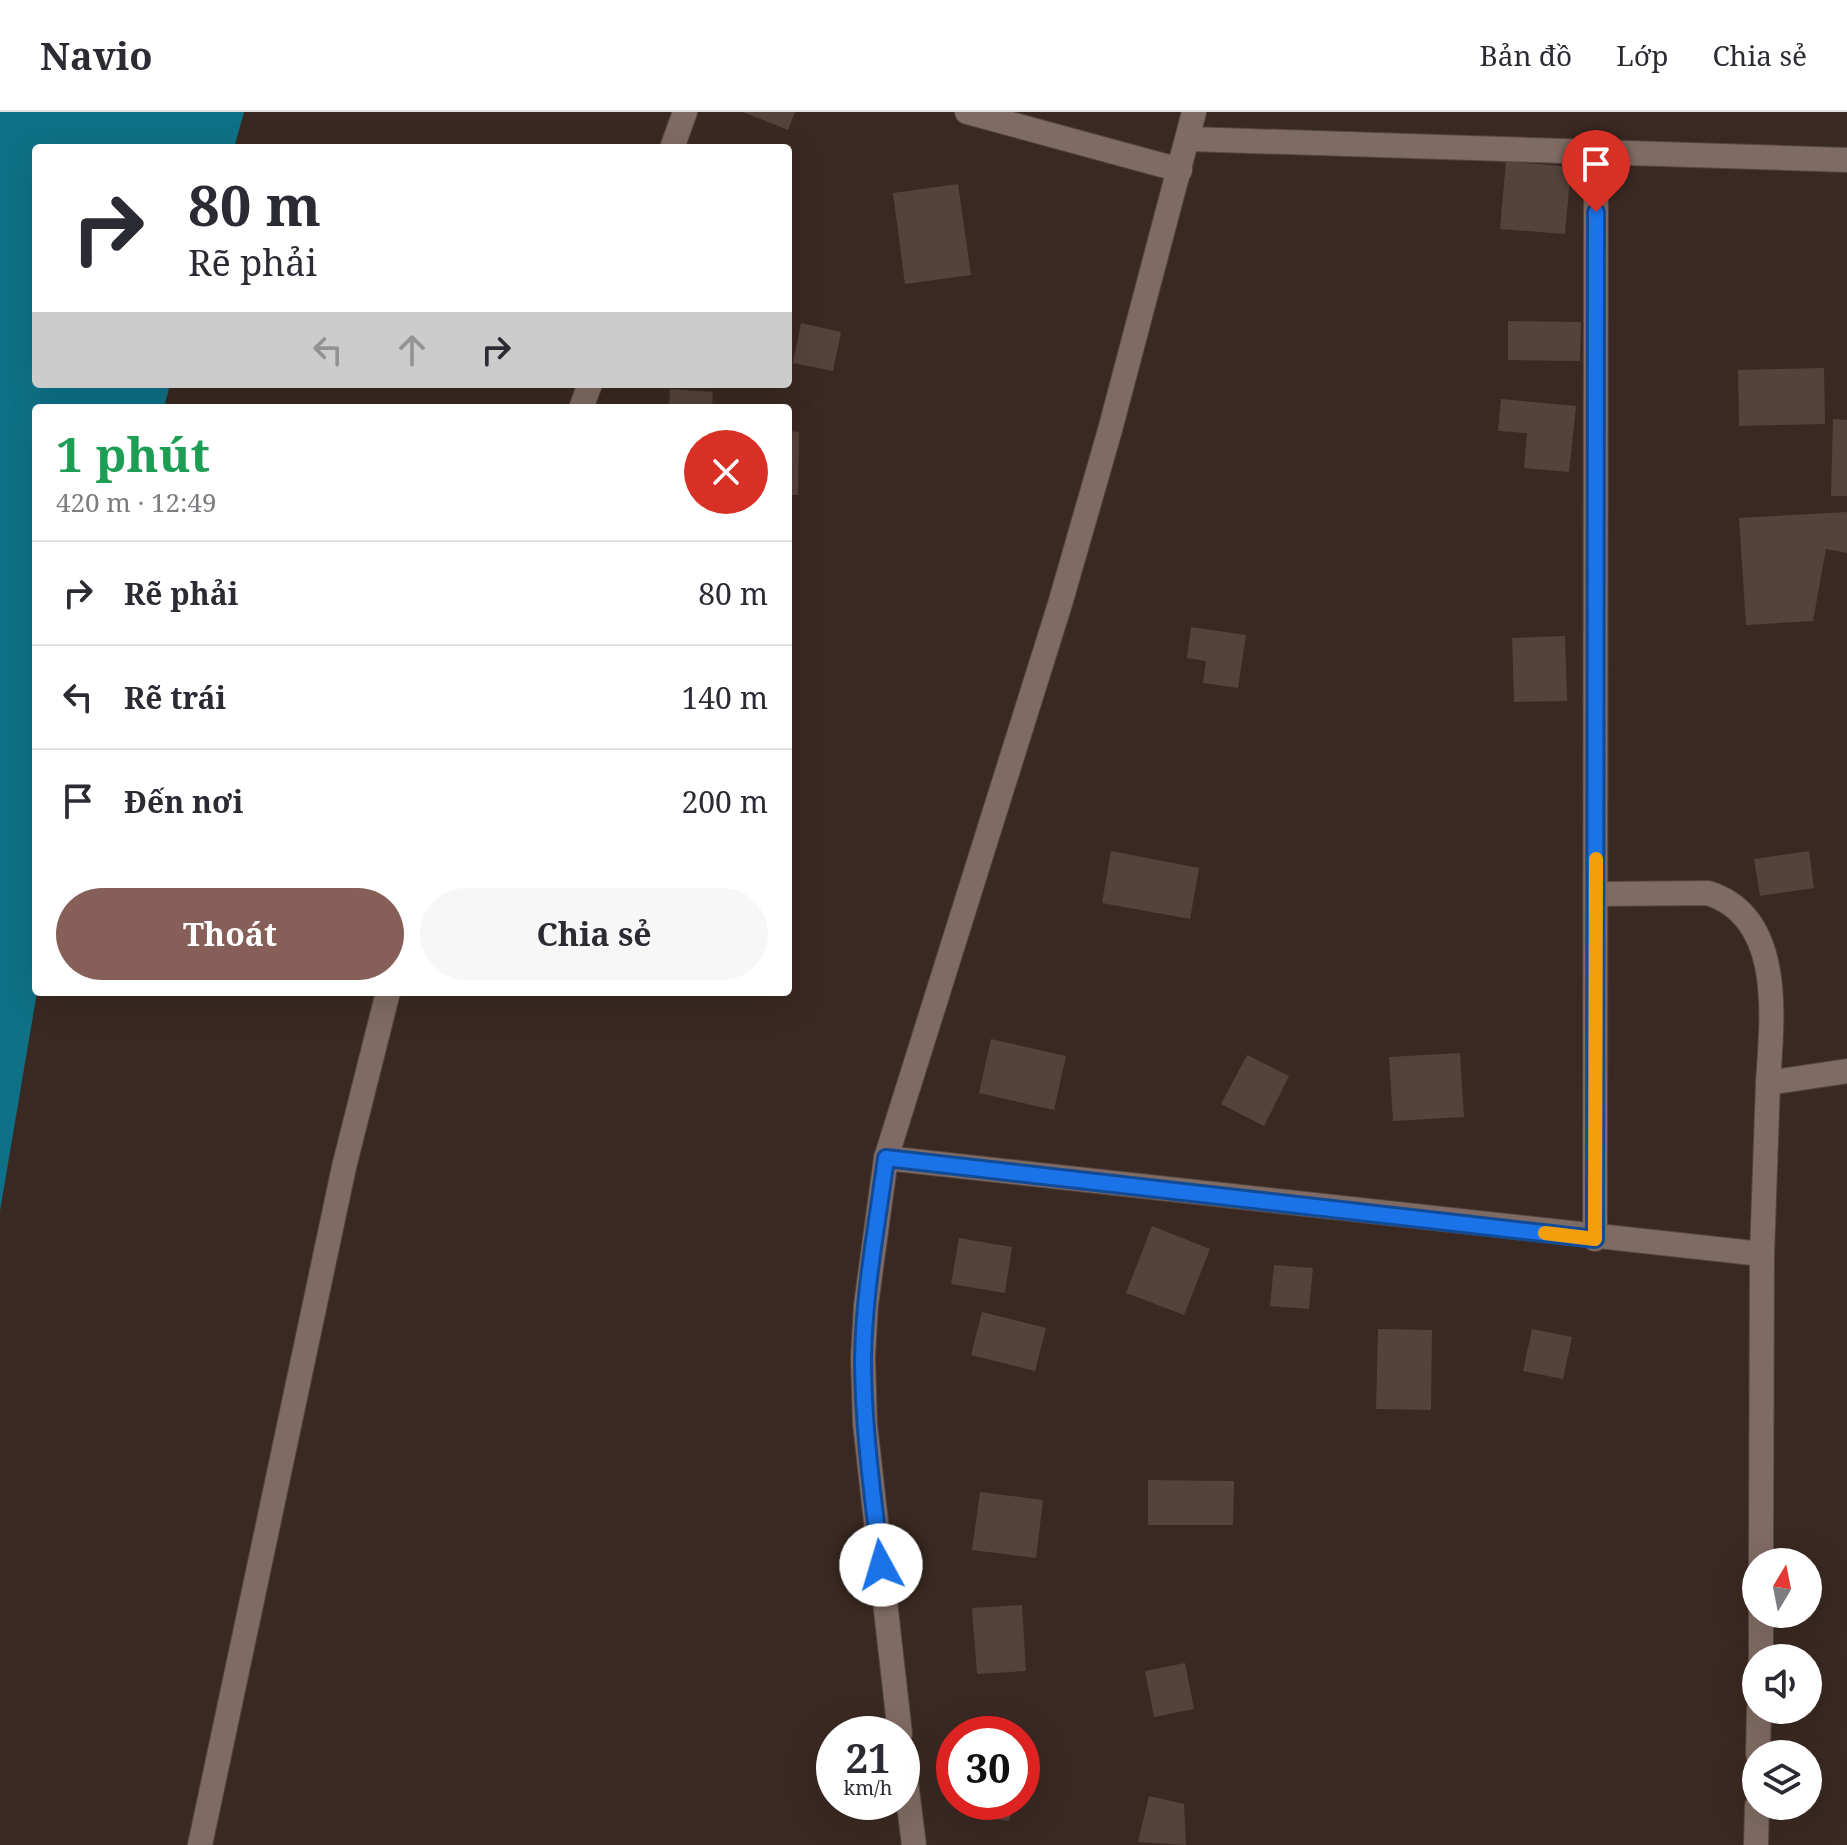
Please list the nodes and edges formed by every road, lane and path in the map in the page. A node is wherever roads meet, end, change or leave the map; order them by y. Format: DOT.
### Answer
graph roads {
  1 [pos="685,112"];
  2 [pos="967,112"];
  3 [pos="1194,112"];
  4 [pos="1189,139"];
  5 [pos="673,144"];
  6 [pos="1596,151"];
  7 [pos="1847,160"];
  8 [pos="1180,170"];
  9 [pos="1596,894"];
  10 [pos="387,996"];
  11 [pos="1847,1071"];
  12 [pos="1768,1083"];
  13 [pos="886,1158"];
  14 [pos="1595,1239"];
  15 [pos="1762,1254"];
  16 [pos="1761,1548"];
  17 [pos="898,1716"];
  18 [pos="911,1820"];
  19 [pos="1757,1820"];
  20 [pos="200,1845"];
  21 [pos="914,1845"];
  22 [pos="1756,1845"];
  1 -- 5 [label="street"];
  2 -- 8 [label="street"];
  3 -- 4 [label="street"];
  4 -- 6 [label="street"];
  4 -- 8 [label="street"];
  6 -- 7 [label="street"];
  6 -- 9 [label="street"];
  8 -- 13 [label="street"];
  9 -- 12 [label="street"];
  9 -- 14 [label="street"];
  10 -- 20 [label="street"];
  11 -- 12 [label="street"];
  12 -- 15 [label="street"];
  13 -- 14 [label="street"];
  13 -- 17 [label="street"];
  14 -- 15 [label="street"];
  15 -- 16 [label="street"];
  18 -- 21 [label="street"];
  19 -- 22 [label="street"];
}
